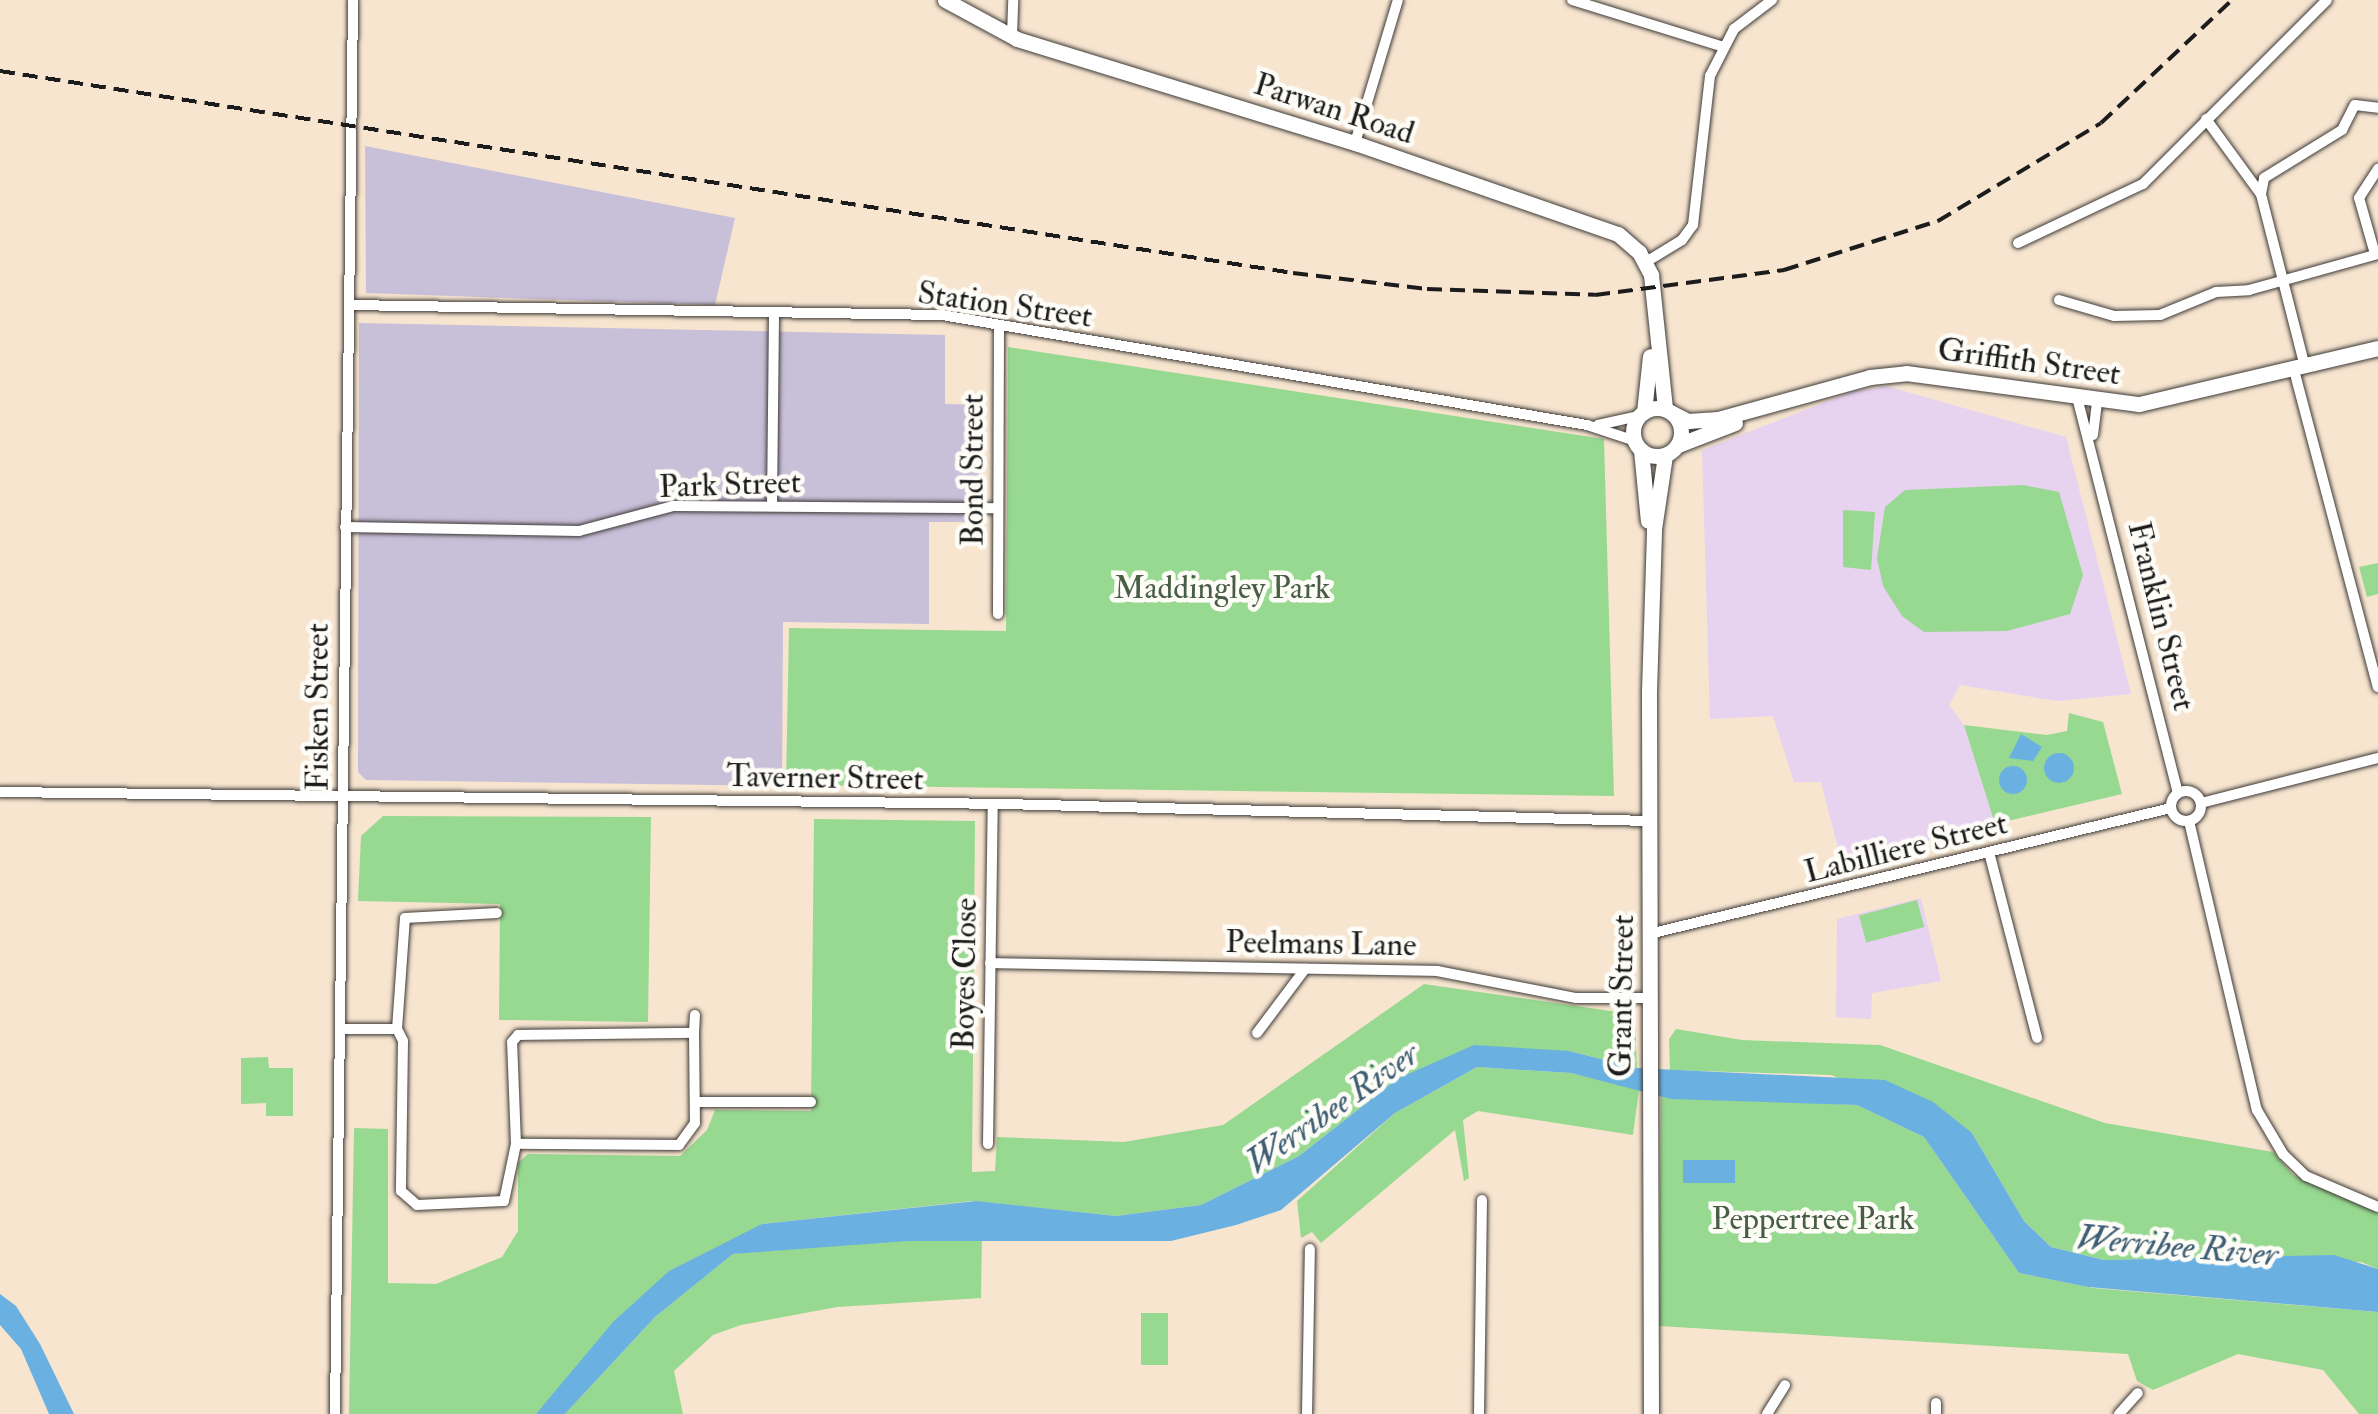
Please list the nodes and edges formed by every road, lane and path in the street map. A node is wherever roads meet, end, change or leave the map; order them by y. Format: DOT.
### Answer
graph roads {
  1 [pos="353,0"];
  2 [pos="945,0"];
  3 [pos="1013,0"];
  4 [pos="1398,0"];
  5 [pos="1572,0"];
  6 [pos="1772,0"];
  7 [pos="2326,0"];
  8 [pos="1012,36"];
  9 [pos="1724,48"];
  10 [pos="2378,108"];
  11 [pos="2206,119"];
  12 [pos="1355,142"];
  13 [pos="2378,169"];
  14 [pos="2261,194"];
  15 [pos="2018,243"];
  16 [pos="2376,254"];
  17 [pos="1646,262"];
  18 [pos="2281,278"];
  19 [pos="2059,300"];
  20 [pos="348,305"];
  21 [pos="774,314"];
  22 [pos="1654,318"];
  23 [pos="1000,326"];
  24 [pos="2378,348"];
  25 [pos="2299,368"];
  26 [pos="1848,383"];
  27 [pos="2078,400"];
  28 [pos="2097,402"];
  29 [pos="1669,411"];
  30 [pos="1642,414"];
  31 [pos="1587,425"];
  32 [pos="1638,445"];
  33 [pos="1672,450"];
  34 [pos="2094,451"];
  35 [pos="772,506"];
  36 [pos="998,508"];
  37 [pos="345,526"];
  38 [pos="1651,580"];
  39 [pos="998,614"];
  40 [pos="2378,687"];
  41 [pos="2378,758"];
  42 [pos="0,792"];
  43 [pos="2178,792"];
  44 [pos="342,796"];
  45 [pos="2201,803"];
  46 [pos="993,805"];
  47 [pos="2170,808"];
  48 [pos="1650,821"];
  49 [pos="2189,821"];
  50 [pos="1989,852"];
  51 [pos="497,913"];
  52 [pos="1653,934"];
  53 [pos="990,963"];
  54 [pos="1306,969"];
  55 [pos="1648,998"];
  56 [pos="695,1015"];
  57 [pos="341,1029"];
  58 [pos="398,1030"];
  59 [pos="1257,1033"];
  60 [pos="694,1034"];
  61 [pos="2037,1038"];
  62 [pos="696,1102"];
  63 [pos="811,1102"];
  64 [pos="516,1144"];
  65 [pos="988,1144"];
  66 [pos="1482,1200"];
  67 [pos="2378,1207"];
  68 [pos="1310,1249"];
  69 [pos="1785,1385"];
  70 [pos="2138,1393"];
  71 [pos="335,1414"];
  72 [pos="1307,1414"];
  73 [pos="1480,1414"];
  74 [pos="1650,1414"];
  75 [pos="1767,1414"];
  76 [pos="2120,1414"];
  1 -- 20 [label="street, Fisken Street"];
  2 -- 8 [label="main road, Parwan Road"];
  3 -- 8 [label="street"];
  4 -- 12 [label="street"];
  5 -- 9 [label="street"];
  6 -- 9 [label="street"];
  7 -- 11 [label="street"];
  8 -- 12 [label="main road, Parwan Road"];
  9 -- 17 [label="street"];
  10 -- 14 [label="street"];
  11 -- 14 [label="street"];
  11 -- 15 [label="street"];
  12 -- 17 [label="main road, Parwan Road"];
  13 -- 16 [label="street"];
  14 -- 18 [label="street"];
  16 -- 18 [label="street"];
  17 -- 22 [label="main road"];
  18 -- 19 [label="street"];
  18 -- 25 [label="street"];
  20 -- 21 [label="street, Station Street"];
  20 -- 37 [label="street, Fisken Street"];
  21 -- 23 [label="street, Station Street"];
  21 -- 35 [label="street"];
  22 -- 29 [label="main road"];
  22 -- 30 [label="main road"];
  23 -- 31 [label="street, Station Street"];
  23 -- 36 [label="street, Bond Street"];
  24 -- 25 [label="main road, Griffith Street"];
  25 -- 28 [label="main road, Griffith Street"];
  25 -- 40 [label="street"];
  26 -- 27 [label="main road, Griffith Street"];
  26 -- 29 [label="main road, Griffith Street"];
  26 -- 33 [label="main road, Griffith Street"];
  27 -- 28 [label="main road, Griffith Street"];
  27 -- 34 [label="street, Franklin Street"];
  28 -- 34 [label="street, Franklin Street"];
  29 -- 30 [label="main road, Griffith Street"];
  29 -- 33 [label="main road, Grant Street"];
  30 -- 31 [label="street, Station Street"];
  30 -- 32 [label="main road, Grant Street"];
  31 -- 32 [label="street, Station Street"];
  32 -- 33 [label="main road"];
  32 -- 38 [label="main road, Grant Street"];
  33 -- 38 [label="main road, Grant Street"];
  34 -- 43 [label="street, Franklin Street"];
  35 -- 36 [label="street, Park Street"];
  35 -- 37 [label="street, Park Street"];
  36 -- 39 [label="street, Bond Street"];
  37 -- 44 [label="street, Fisken Street"];
  38 -- 48 [label="main road, Grant Street"];
  41 -- 45 [label="street"];
  42 -- 44 [label="street, Taverner Street"];
  43 -- 45 [label="street"];
  43 -- 47 [label="street"];
  44 -- 46 [label="street, Taverner Street"];
  44 -- 57 [label="street, Fisken Street"];
  45 -- 49 [label="street"];
  46 -- 48 [label="street, Taverner Street"];
  46 -- 53 [label="street, Boyes Close"];
  47 -- 49 [label="street"];
  47 -- 50 [label="street, Labilliere Street"];
  48 -- 52 [label="main road, Grant Street"];
  49 -- 67 [label="street"];
  50 -- 52 [label="street, Labilliere Street"];
  50 -- 61 [label="street"];
  51 -- 58 [label="street"];
  52 -- 55 [label="main road, Grant Street"];
  53 -- 54 [label="street, Peelmans Lane"];
  53 -- 65 [label="street, Boyes Close"];
  54 -- 55 [label="street, Peelmans Lane"];
  54 -- 59 [label="street"];
  55 -- 74 [label="main road, Grant Street"];
  56 -- 60 [label="street"];
  57 -- 58 [label="street"];
  57 -- 71 [label="street, Fisken Street"];
  58 -- 64 [label="street"];
  60 -- 62 [label="street"];
  60 -- 64 [label="street"];
  62 -- 63 [label="street"];
  62 -- 64 [label="street"];
  66 -- 73 [label="street"];
  68 -- 72 [label="street"];
  69 -- 75 [label="street"];
  70 -- 76 [label="street"];
}
